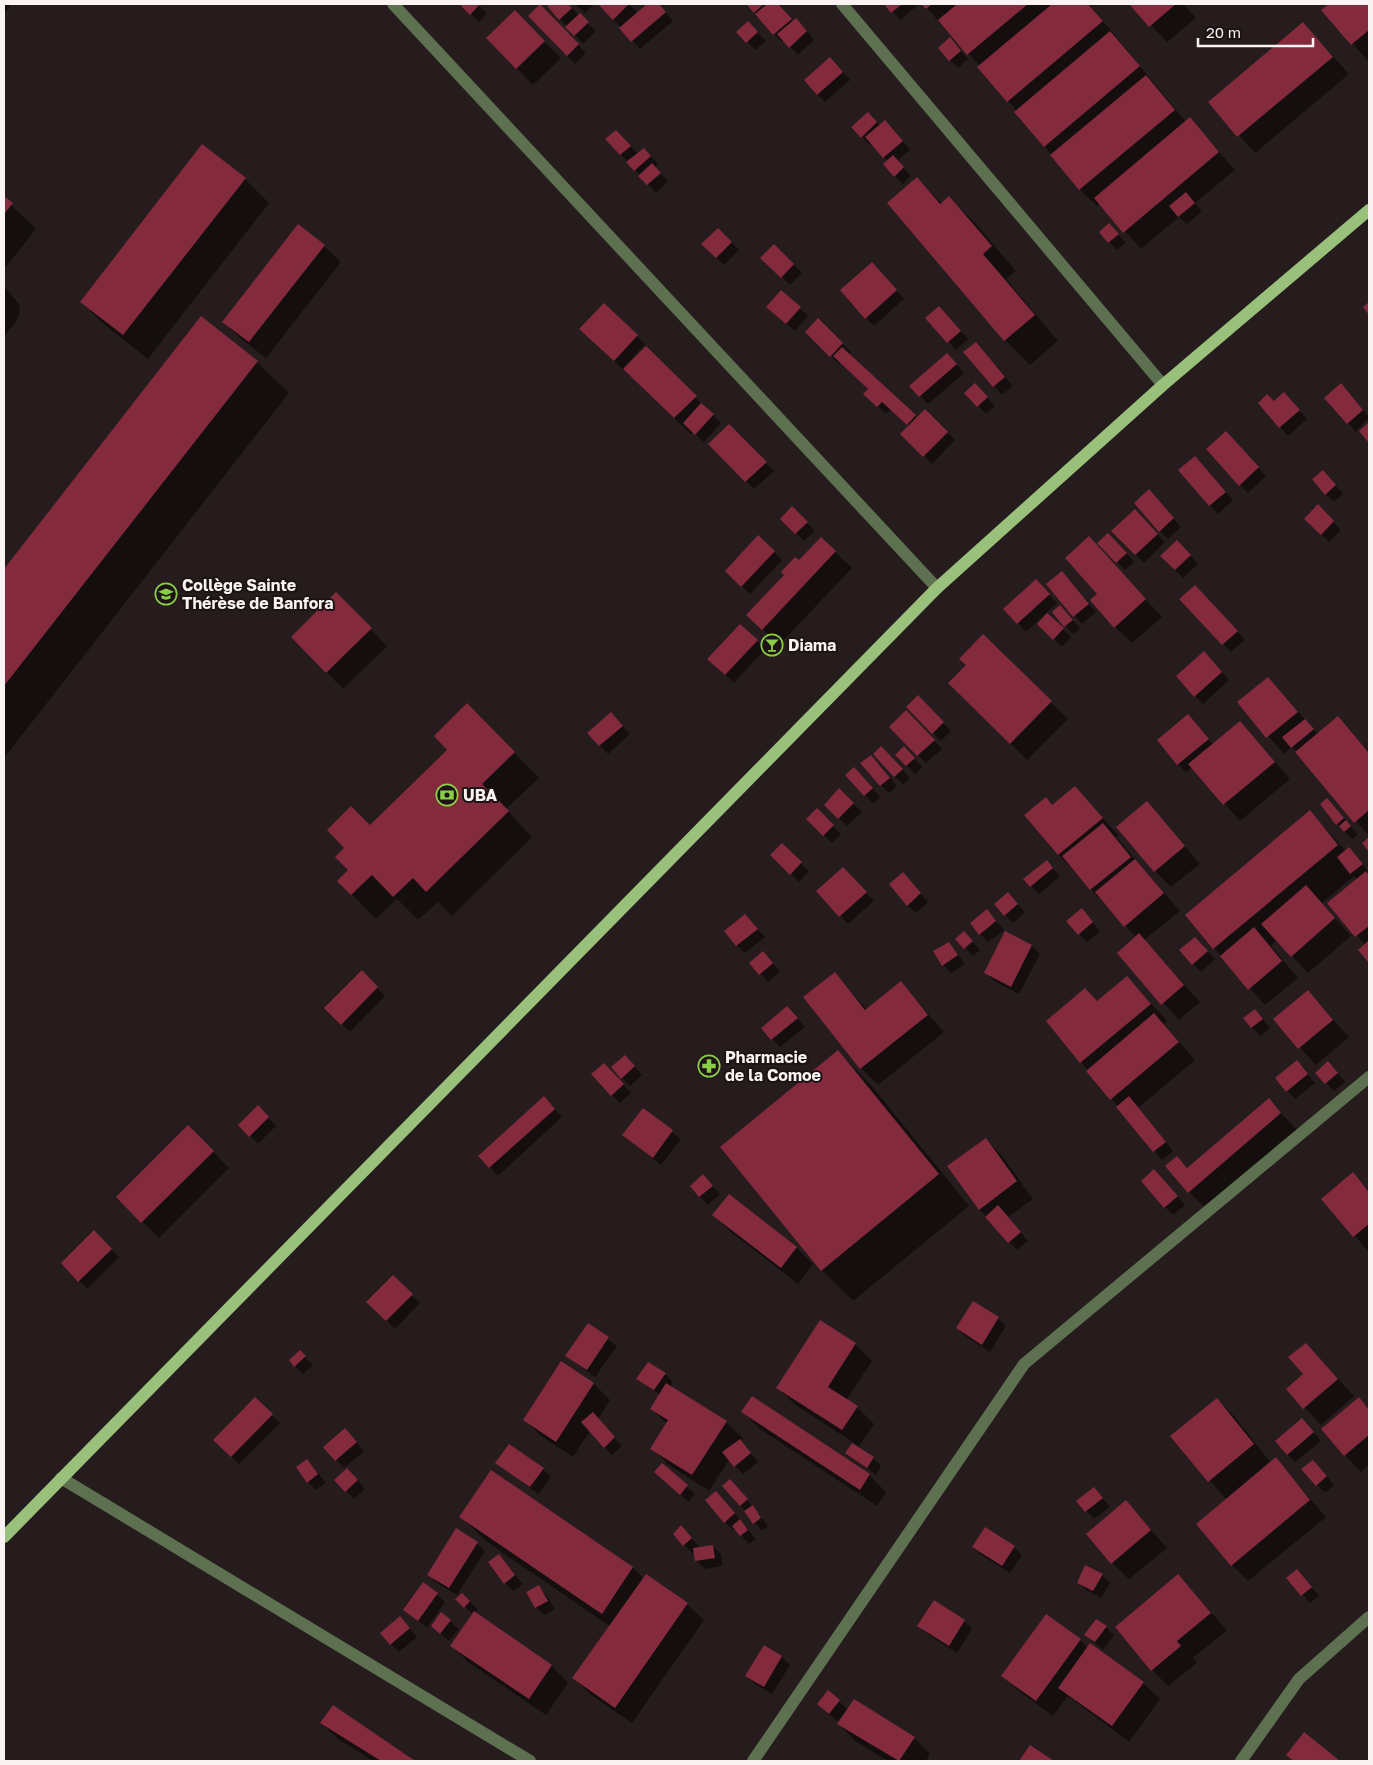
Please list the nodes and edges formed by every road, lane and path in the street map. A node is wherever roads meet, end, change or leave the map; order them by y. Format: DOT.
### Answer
graph roads {
  1 [pos="393,4"];
  2 [pos="842,4"];
  3 [pos="1369,210"];
  4 [pos="1163,385"];
  5 [pos="937,588"];
  6 [pos="1369,1077"];
  7 [pos="61,1478"];
  8 [pos="4,1538"];
  9 [pos="1369,1617"];
  10 [pos="530,1761"];
  11 [pos="753,1761"];
  12 [pos="1241,1761"];
  1 -- 5 [label="street"];
  2 -- 4 [label="street"];
  3 -- 4 [label="main road"];
  4 -- 5 [label="main road"];
  5 -- 7 [label="main road"];
  6 -- 11 [label="street"];
  7 -- 8 [label="main road"];
  7 -- 10 [label="street"];
  9 -- 12 [label="street"];
}
